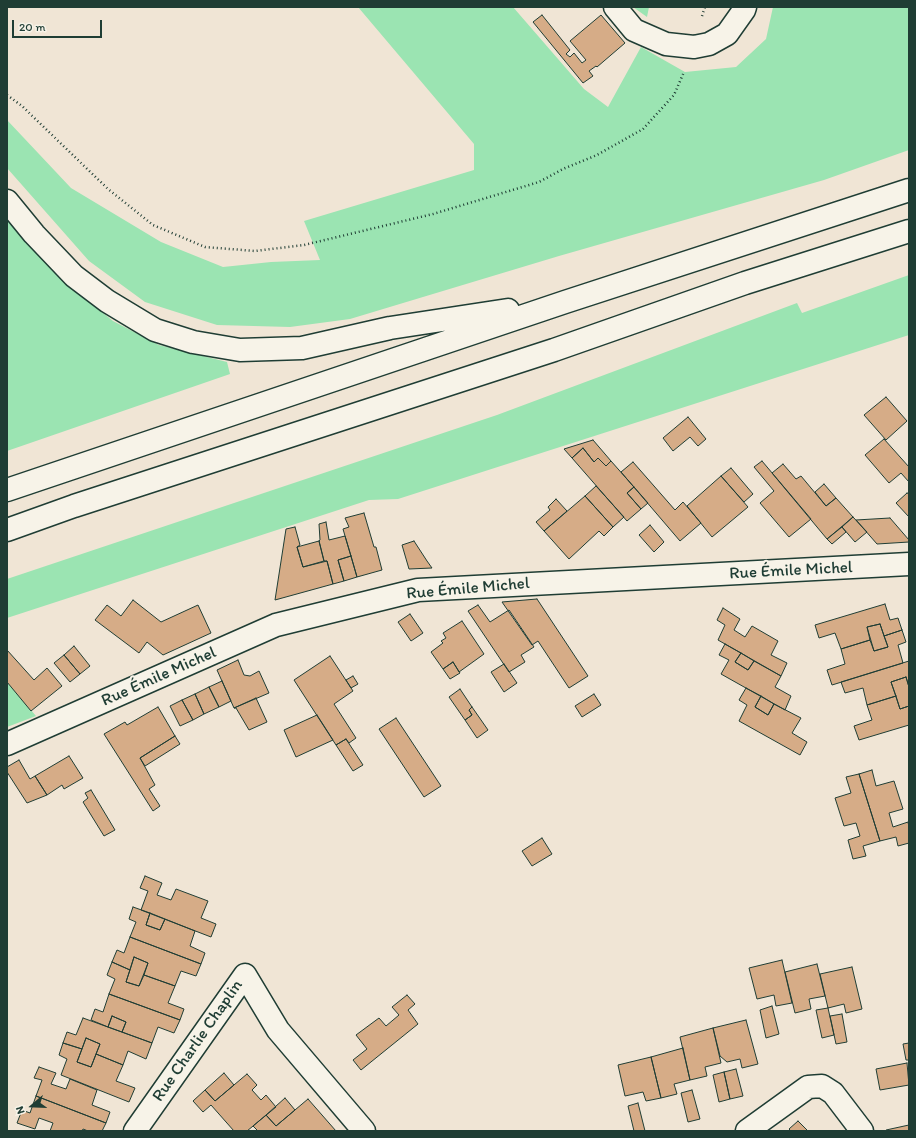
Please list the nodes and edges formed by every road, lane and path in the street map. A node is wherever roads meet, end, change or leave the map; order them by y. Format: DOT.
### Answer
graph roads {
  1 [pos="615,7"];
  2 [pos="705,7"];
  3 [pos="745,7"];
  4 [pos="694,47"];
  5 [pos="7,95"];
  6 [pos="909,190"];
  7 [pos="7,201"];
  8 [pos="909,232"];
  9 [pos="564,302"];
  10 [pos="7,490"];
  11 [pos="7,530"];
  12 [pos="909,564"];
  13 [pos="7,744"];
  14 [pos="134,1131"];
  15 [pos="364,1131"];
  16 [pos="747,1131"];
  17 [pos="862,1131"];
  1 -- 4 [label="main road"];
  2 -- 4 [label="path"];
  3 -- 4 [label="main road"];
  4 -- 5 [label="path"];
  6 -- 9 [label="main road"];
  7 -- 9 [label="main road"];
  8 -- 11 [label="main road"];
  9 -- 10 [label="main road"];
  12 -- 13 [label="main road, Rue Émile Michel"];
  14 -- 15 [label="main road, Rue Charlie Chaplin"];
  16 -- 17 [label="main road"];
}
